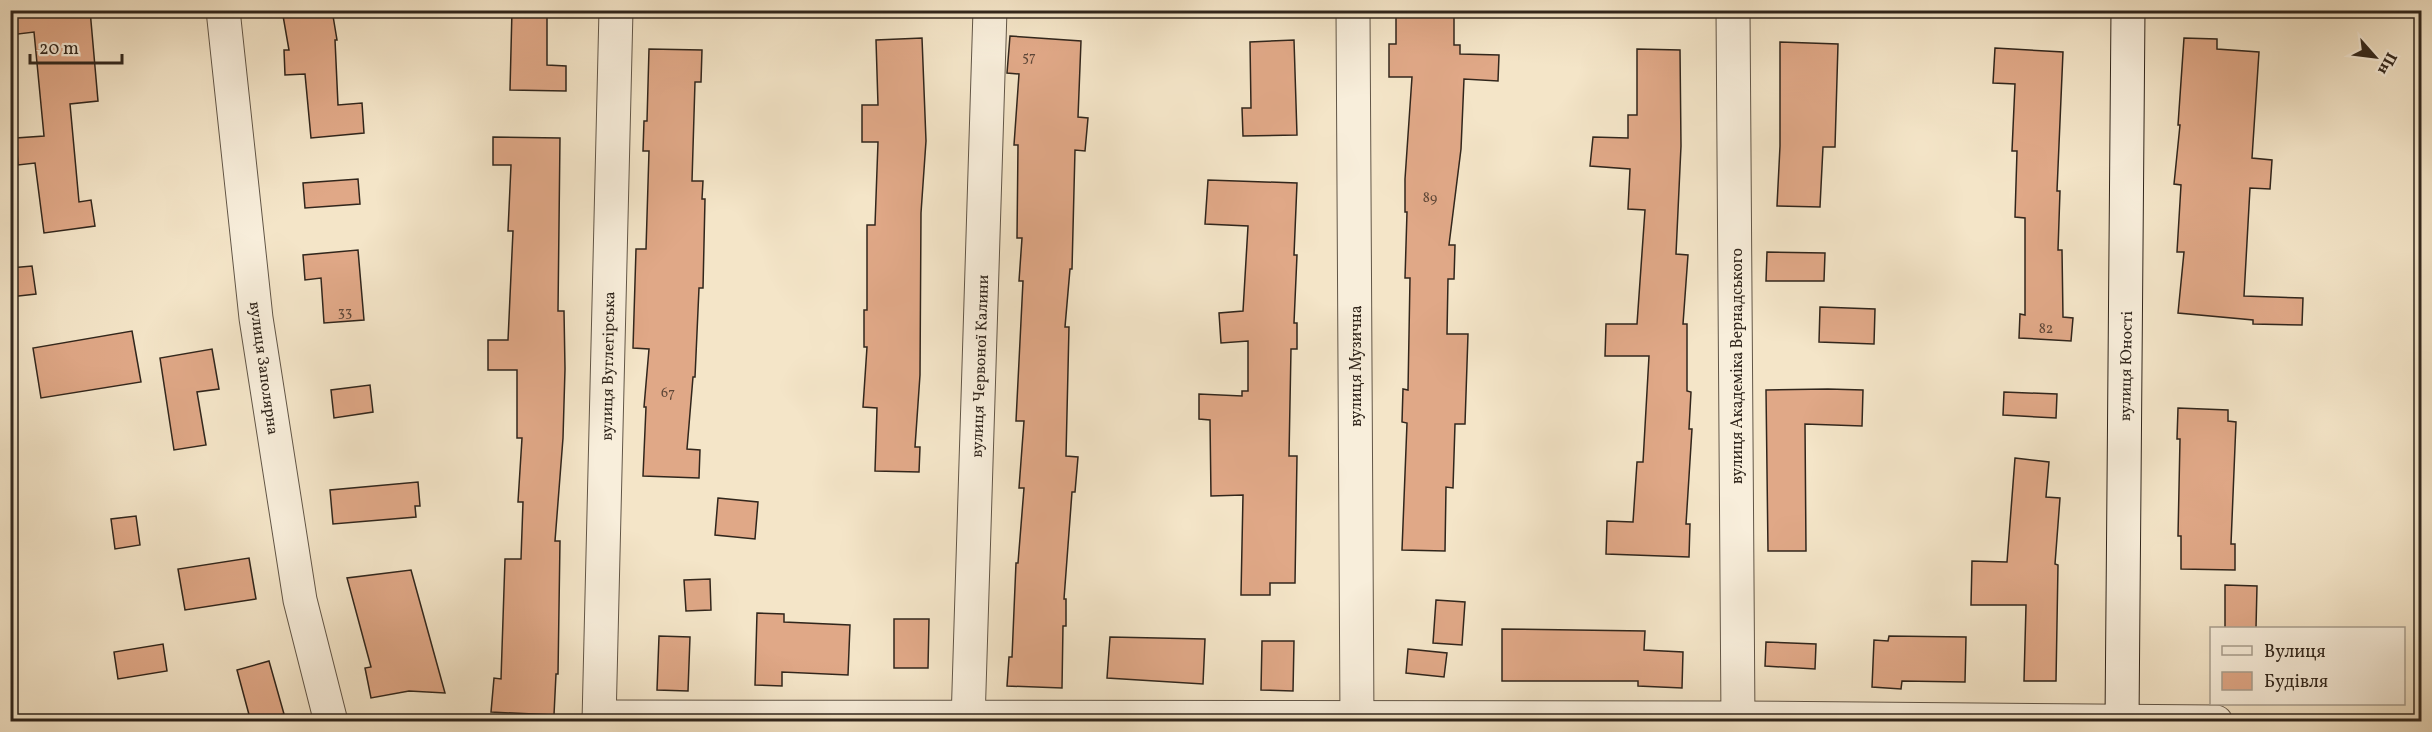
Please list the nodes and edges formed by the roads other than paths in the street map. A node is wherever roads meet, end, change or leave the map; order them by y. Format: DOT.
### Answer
graph roads {
  1 [pos="223,10"];
  2 [pos="616,10"];
  3 [pos="990,10"];
  4 [pos="1353,10"];
  5 [pos="1733,10"];
  6 [pos="2128,10"];
  7 [pos="599,719"];
  8 [pos="968,720"];
  9 [pos="1738,720"];
  10 [pos="1357,721"];
  11 [pos="2122,721"];
  12 [pos="331,722"];
  13 [pos="2216,722"];
  1 -- 12 [label="street, вулиця Заполярна"];
  2 -- 7 [label="street, вулиця Вуглегірська"];
  3 -- 8 [label="street, вулиця Червоної Калини"];
  4 -- 10 [label="street, вулиця Музична"];
  5 -- 9 [label="street, вулиця Академіка Вернадського"];
  6 -- 11 [label="street, вулиця Юності"];
  7 -- 8 [label="street"];
  8 -- 10 [label="street"];
  9 -- 10 [label="street"];
  9 -- 11 [label="street"];
  11 -- 13 [label="street"];
}
